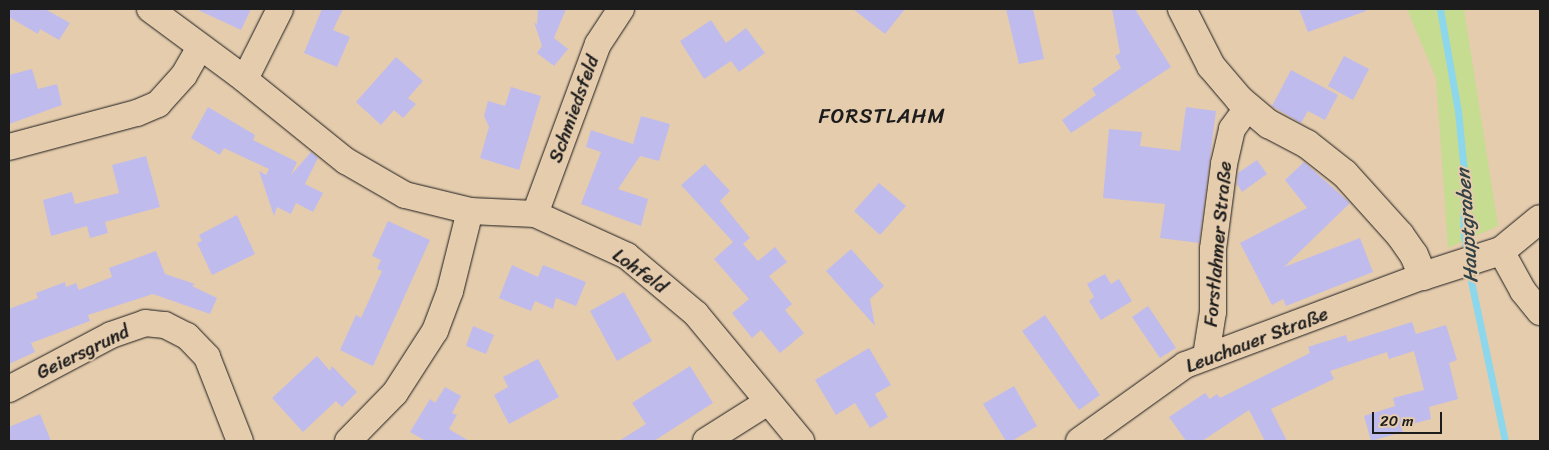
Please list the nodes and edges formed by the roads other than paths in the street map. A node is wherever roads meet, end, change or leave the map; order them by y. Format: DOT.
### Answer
graph roads {
  1 [pos="150,9"];
  2 [pos="280,9"];
  3 [pos="621,9"];
  4 [pos="1182,9"];
  5 [pos="200,47"];
  6 [pos="245,79"];
  7 [pos="1248,107"];
  8 [pos="9,147"];
  9 [pos="470,211"];
  10 [pos="535,214"];
  11 [pos="1540,219"];
  12 [pos="1501,252"];
  13 [pos="1423,276"];
  14 [pos="1540,312"];
  15 [pos="1206,356"];
  16 [pos="9,389"];
  17 [pos="768,402"];
  18 [pos="240,441"];
  19 [pos="348,441"];
  20 [pos="706,441"];
  21 [pos="801,441"];
  22 [pos="1079,441"];
  1 -- 5 [label="street"];
  2 -- 6 [label="street"];
  3 -- 10 [label="street, Schmiedsfeld"];
  4 -- 7 [label="street"];
  5 -- 6 [label="street"];
  5 -- 8 [label="street"];
  6 -- 9 [label="street, Lohfeld"];
  7 -- 13 [label="street"];
  7 -- 15 [label="street, Forstlahmer Straße"];
  9 -- 10 [label="street, Lohfeld"];
  9 -- 19 [label="street"];
  10 -- 17 [label="street, Lohfeld"];
  11 -- 12 [label="street"];
  12 -- 13 [label="street"];
  12 -- 14 [label="street"];
  13 -- 15 [label="street, Leuchauer Straße"];
  15 -- 22 [label="street, Leuchauer Straße"];
  16 -- 18 [label="street, Geiersgrund"];
  17 -- 20 [label="street"];
  17 -- 21 [label="street, Lohfeld"];
}
